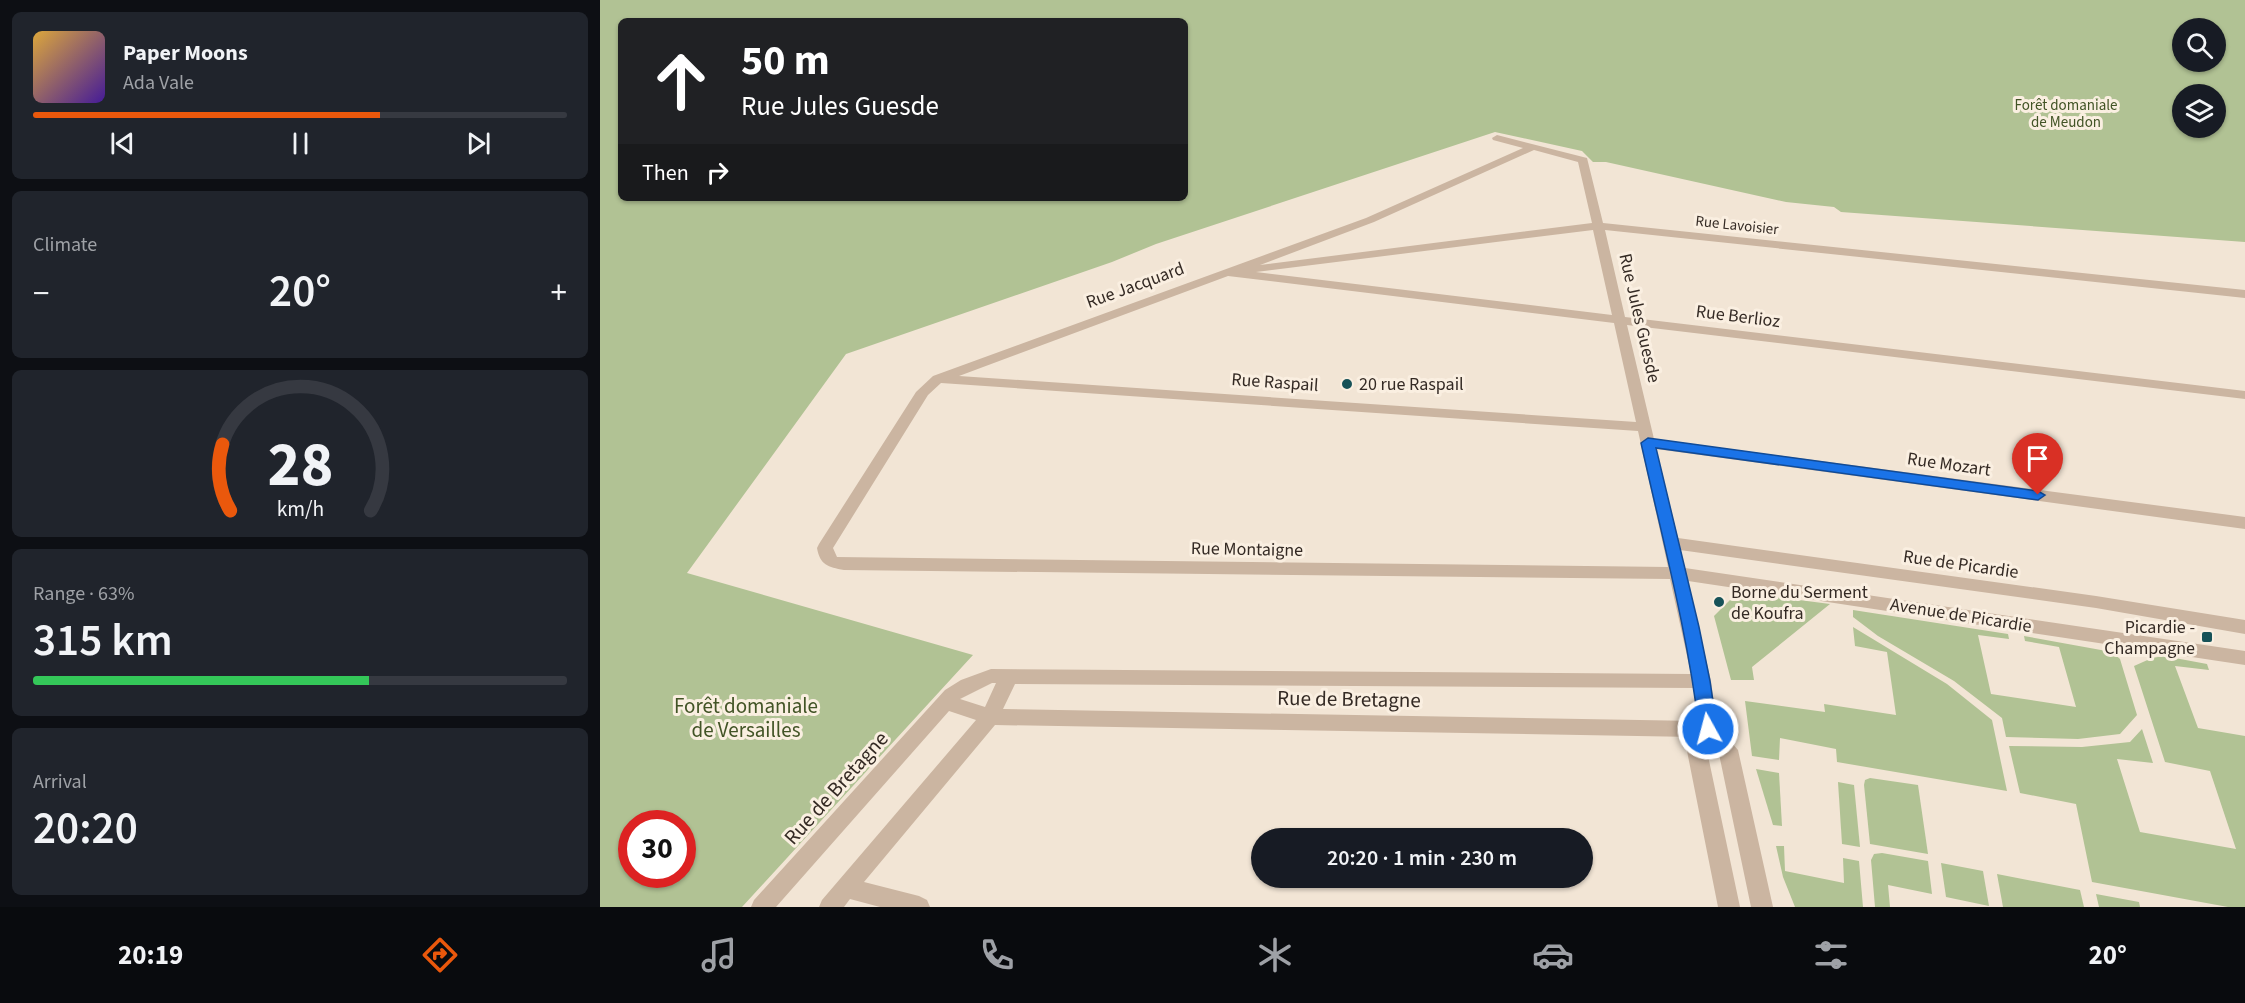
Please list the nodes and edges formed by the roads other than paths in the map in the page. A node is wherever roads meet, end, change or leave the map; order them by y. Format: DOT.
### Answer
graph roads {
  1 [pos="1497,138"];
  2 [pos="1533,147"];
  3 [pos="1599,226"];
  4 [pos="1227,273"];
  5 [pos="2245,294"];
  6 [pos="1621,321"];
  7 [pos="938,379"];
  8 [pos="2245,395"];
  9 [pos="1646,435"];
  10 [pos="2245,523"];
  11 [pos="1670,543"];
  12 [pos="825,548"];
  13 [pos="1677,573"];
  14 [pos="2245,627"];
  15 [pos="2245,658"];
  16 [pos="1009,676"];
  17 [pos="1702,681"];
  18 [pos="946,702"];
  19 [pos="990,717"];
  20 [pos="1708,729"];
  21 [pos="847,888"];
  22 [pos="762,907"];
  23 [pos="830,907"];
  24 [pos="919,907"];
  25 [pos="1729,907"];
  26 [pos="1762,907"];
  1 -- 2 [label="street, Rue Jules Guesde"];
  2 -- 3 [label="street, Rue Jules Guesde"];
  2 -- 4 [label="street, Rue Jacquard"];
  3 -- 4 [label="street, Rue Lavoisier"];
  3 -- 5 [label="street, Rue Lavoisier"];
  3 -- 6 [label="street, Rue Jules Guesde"];
  4 -- 6 [label="street, Rue Berlioz"];
  4 -- 7 [label="street, Rue Jacquard"];
  6 -- 8 [label="street, Rue Berlioz"];
  6 -- 9 [label="street, Rue Jules Guesde"];
  7 -- 9 [label="street, Rue Raspail"];
  7 -- 12 [label="street, Rue Jacquard"];
  9 -- 10 [label="street, Rue Mozart"];
  9 -- 11 [label="street, Rue Jules Guesde"];
  11 -- 13 [label="street, Rue Jules Guesde"];
  11 -- 14 [label="street, Rue de Picardie"];
  12 -- 13 [label="street, Rue Montaigne"];
  13 -- 15 [label="street, Avenue de Picardie"];
  13 -- 17 [label="street, Rue Jules Guesde"];
  16 -- 17 [label="street, Rue de Bretagne"];
  16 -- 18 [label="street, Rue de Bretagne"];
  16 -- 19 [label="street"];
  17 -- 20 [label="street, Rue Jules Guesde"];
  18 -- 19 [label="street, Rue de Bretagne"];
  18 -- 22 [label="street, Rue de Bretagne"];
  19 -- 20 [label="street, Rue de Bretagne"];
  19 -- 21 [label="street"];
  20 -- 25 [label="street"];
  20 -- 26 [label="street"];
  21 -- 23 [label="street"];
  21 -- 24 [label="street"];
}
